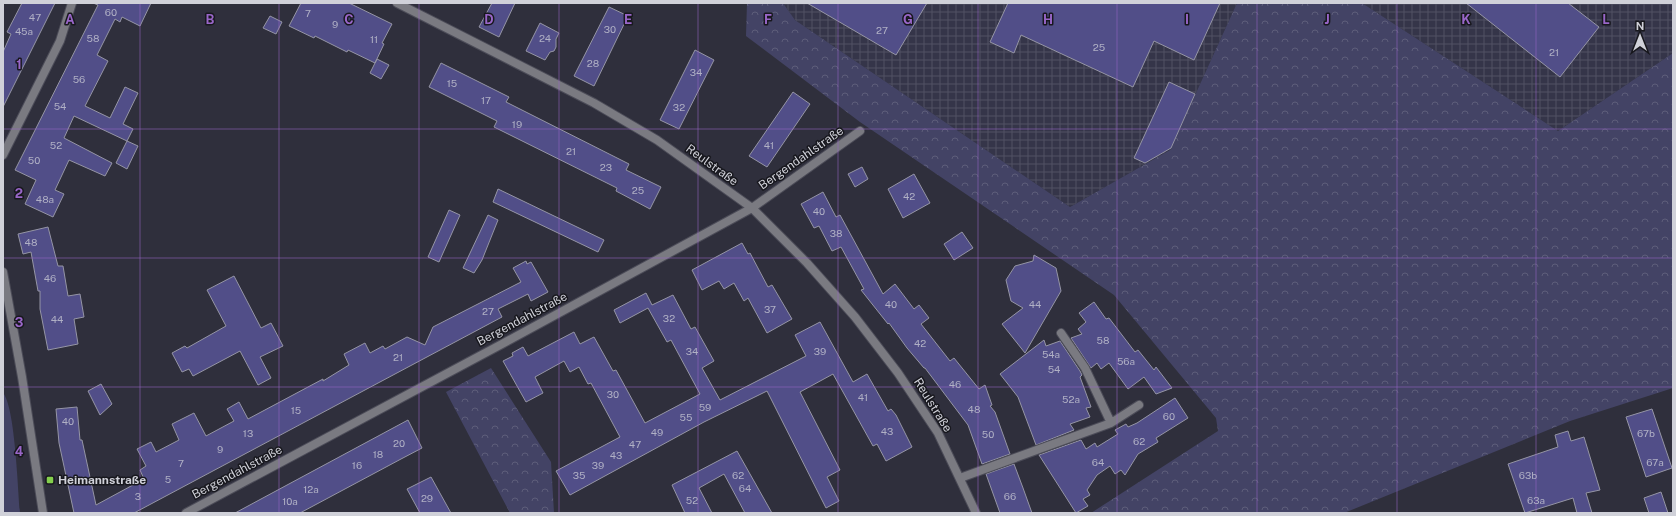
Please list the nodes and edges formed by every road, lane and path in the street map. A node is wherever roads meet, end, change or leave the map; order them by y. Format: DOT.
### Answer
graph roads {
  1 [pos="72,3"];
  2 [pos="397,3"];
  3 [pos="860,132"];
  4 [pos="3,155"];
  5 [pos="752,208"];
  6 [pos="3,272"];
  7 [pos="1061,333"];
  8 [pos="1139,404"];
  9 [pos="1111,423"];
  10 [pos="960,478"];
  11 [pos="43,513"];
  12 [pos="186,513"];
  13 [pos="976,513"];
  1 -- 4 [label="street"];
  2 -- 5 [label="street, Reulstraße"];
  3 -- 5 [label="street, Bergendahlstraße"];
  5 -- 10 [label="street, Reulstraße"];
  5 -- 12 [label="street, Bergendahlstraße"];
  6 -- 11 [label="street"];
  7 -- 9 [label="street"];
  8 -- 9 [label="street"];
  9 -- 10 [label="street"];
  10 -- 13 [label="street, Reulstraße"];
}
